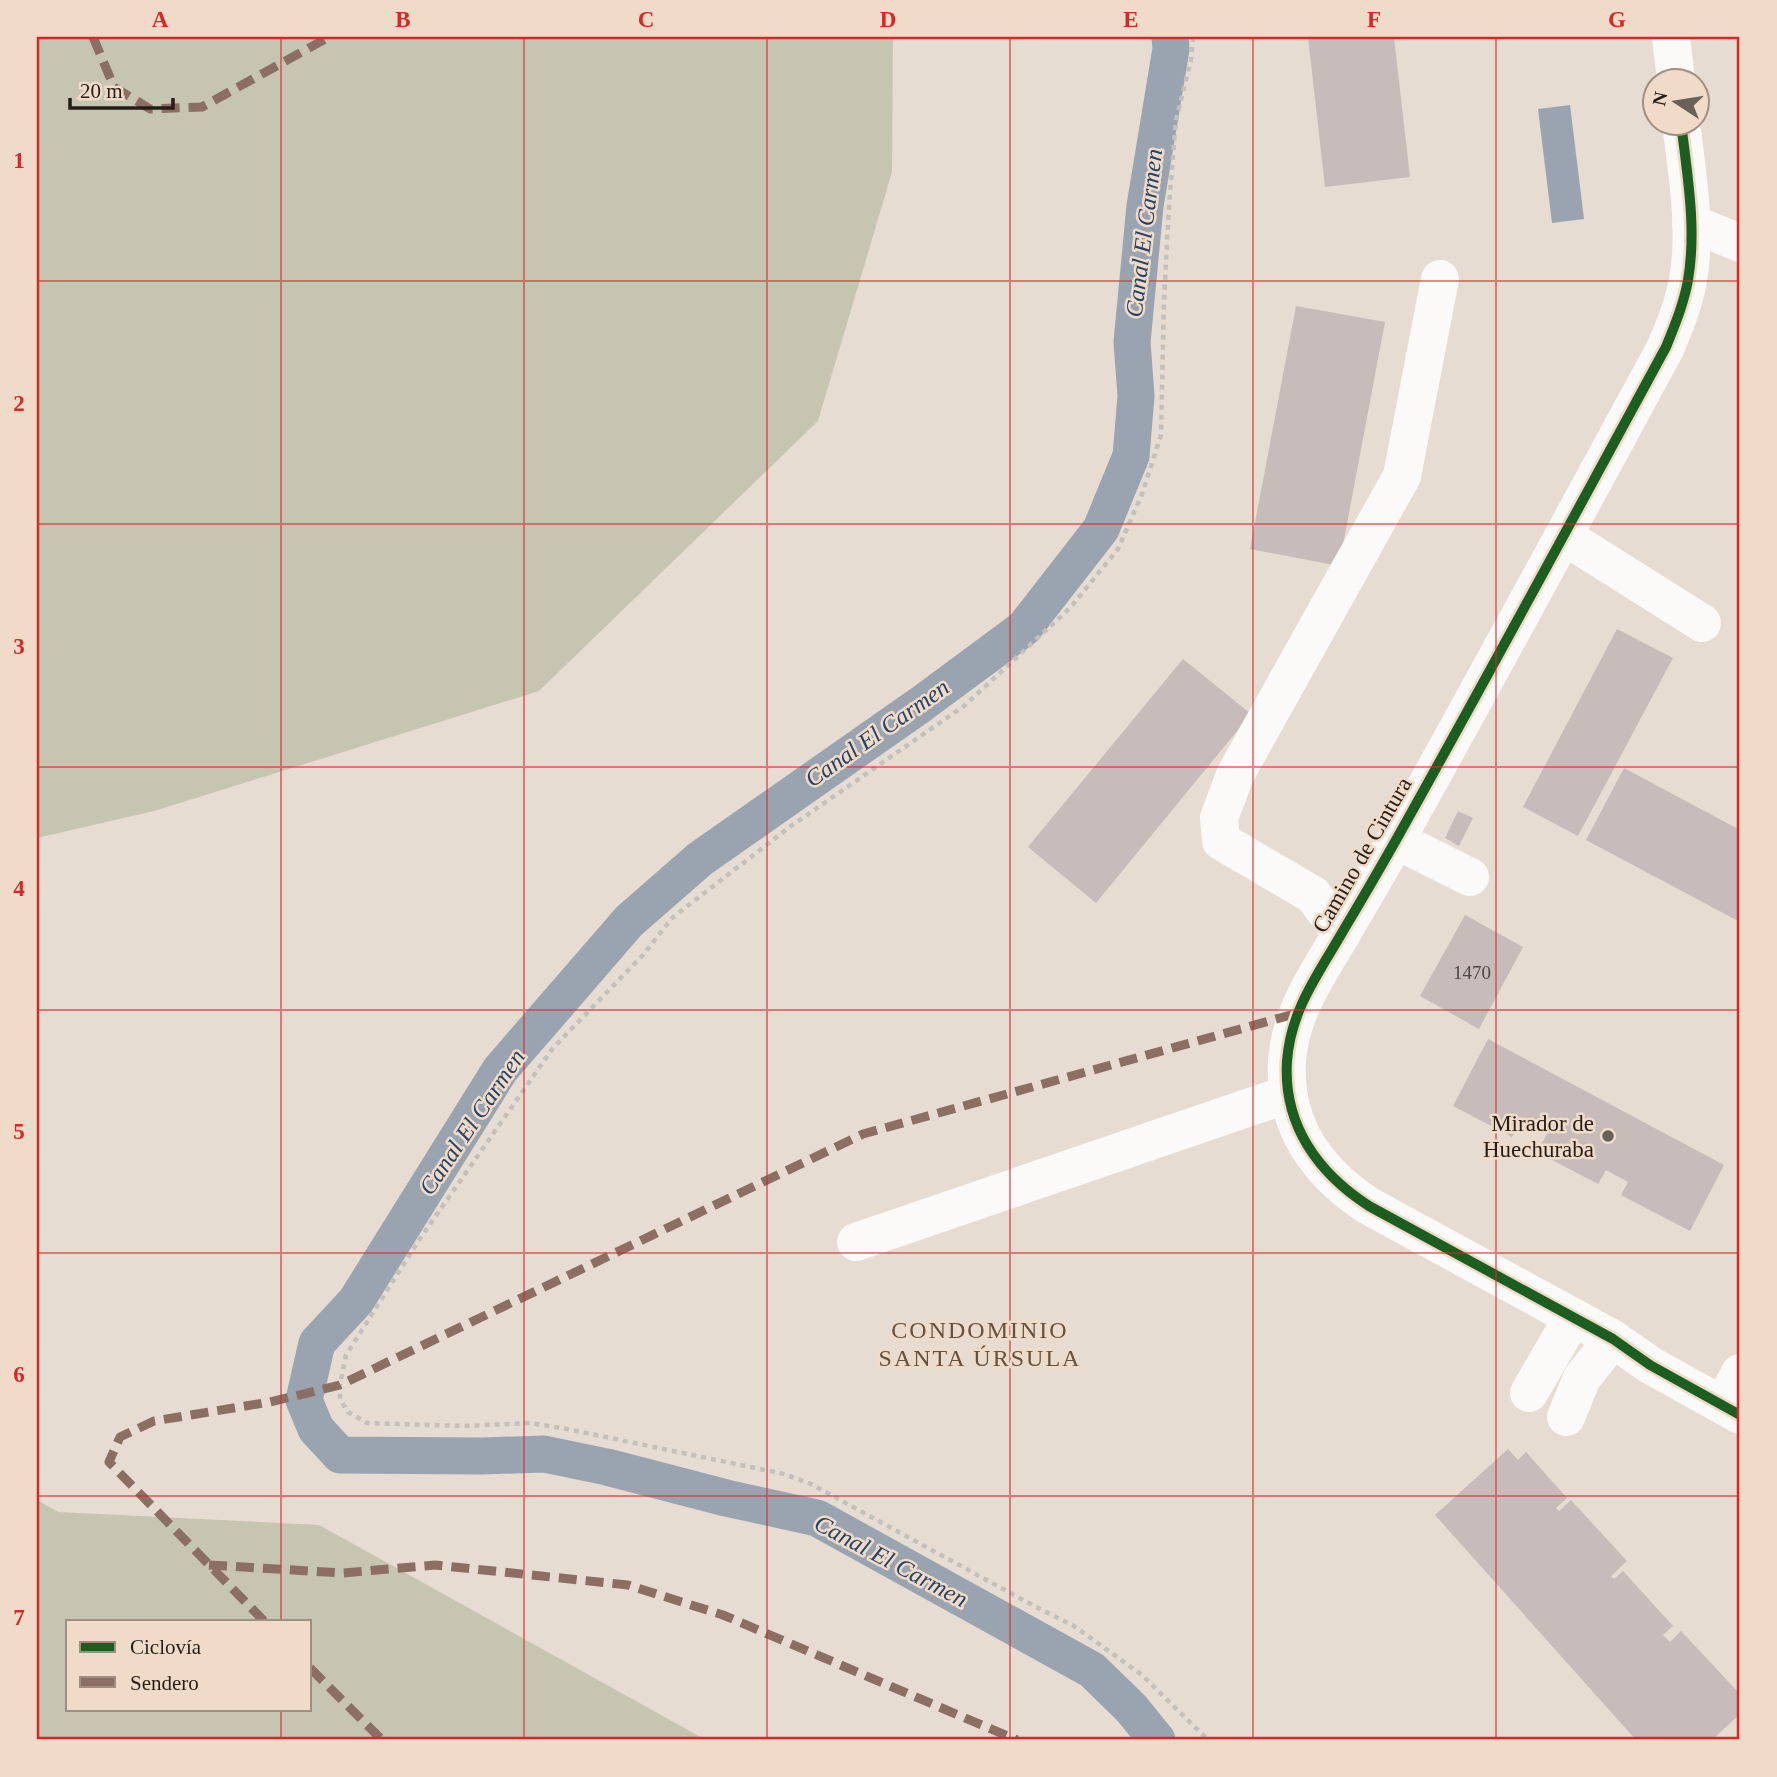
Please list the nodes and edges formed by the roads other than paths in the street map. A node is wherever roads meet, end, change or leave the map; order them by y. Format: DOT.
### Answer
graph roads {
  1 [pos="1671,37"];
  2 [pos="1674,66"];
  3 [pos="1682,136"];
  4 [pos="1691,223"];
  5 [pos="1740,243"];
  6 [pos="1440,279"];
  7 [pos="1564,536"];
  8 [pos="1702,623"];
  9 [pos="1396,840"];
  10 [pos="1470,877"];
  11 [pos="1342,934"];
  12 [pos="1288,1094"];
  13 [pos="856,1242"];
  14 [pos="1573,1317"];
  15 [pos="1613,1339"];
  16 [pos="1529,1393"];
  17 [pos="1734,1398"];
  18 [pos="1566,1417"];
  1 -- 2 [label="street"];
  3 -- 4 [label="street, Camino de Cintura"];
  4 -- 5 [label="street"];
  4 -- 7 [label="street, Camino de Cintura"];
  6 -- 11 [label="street"];
  7 -- 8 [label="street"];
  7 -- 9 [label="street, Camino de Cintura"];
  9 -- 10 [label="street"];
  9 -- 11 [label="street, Camino de Cintura"];
  11 -- 12 [label="street, Camino de Cintura"];
  12 -- 13 [label="street"];
  12 -- 14 [label="street, Camino de Cintura"];
  14 -- 15 [label="street, Camino de Cintura"];
  14 -- 16 [label="street"];
  15 -- 17 [label="street, Camino de Cintura"];
  15 -- 18 [label="street"];
}
